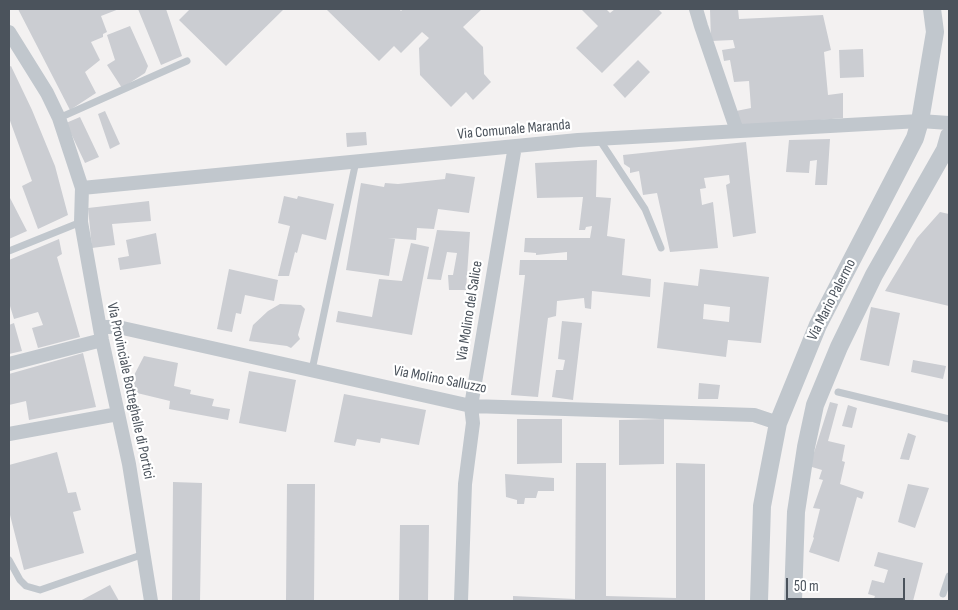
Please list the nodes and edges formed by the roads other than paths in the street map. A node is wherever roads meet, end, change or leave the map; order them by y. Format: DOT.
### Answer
graph roads {
  1 [pos="696,9"];
  2 [pos="932,9"];
  3 [pos="9,32"];
  4 [pos="187,61"];
  5 [pos="60,118"];
  6 [pos="920,121"];
  7 [pos="949,123"];
  8 [pos="737,131"];
  9 [pos="949,136"];
  10 [pos="599,139"];
  11 [pos="515,146"];
  12 [pos="356,161"];
  13 [pos="82,188"];
  14 [pos="81,222"];
  15 [pos="661,248"];
  16 [pos="9,251"];
  17 [pos="101,334"];
  18 [pos="9,364"];
  19 [pos="312,370"];
  20 [pos="838,392"];
  21 [pos="471,406"];
  22 [pos="118,414"];
  23 [pos="949,419"];
  24 [pos="778,423"];
  25 [pos="9,434"];
  26 [pos="145,554"];
  27 [pos="9,560"];
  28 [pos="949,576"];
  29 [pos="943,594"];
  30 [pos="151,601"];
  31 [pos="461,601"];
  32 [pos="759,601"];
  33 [pos="793,601"];
  1 -- 8 [label="street"];
  2 -- 6 [label="street, Via Mario Palermo"];
  3 -- 5 [label="street, Via Provinciale Botteghelle di Portici"];
  4 -- 5 [label="lane"];
  5 -- 13 [label="street, Via Provinciale Botteghelle di Portici"];
  6 -- 7 [label="street, Via Comunale Maranda"];
  6 -- 8 [label="street, Via Comunale Maranda"];
  6 -- 24 [label="street, Via Mario Palermo"];
  8 -- 10 [label="street, Via Comunale Maranda"];
  9 -- 33 [label="street, Via Mario Palermo"];
  10 -- 11 [label="street, Via Comunale Maranda"];
  10 -- 15 [label="lane"];
  11 -- 12 [label="street, Via Comunale Maranda"];
  11 -- 21 [label="street, Via Molino del Salice"];
  12 -- 13 [label="street, Via Comunale Maranda"];
  12 -- 19 [label="lane"];
  13 -- 14 [label="street, Via Provinciale Botteghelle di Portici"];
  14 -- 16 [label="lane"];
  14 -- 17 [label="street, Via Provinciale Botteghelle di Portici"];
  17 -- 18 [label="street, Via Molino Salluzzo"];
  17 -- 19 [label="street, Via Molino Salluzzo"];
  17 -- 22 [label="street, Via Provinciale Botteghelle di Portici"];
  19 -- 21 [label="street, Via Molino Salluzzo"];
  20 -- 23 [label="lane"];
  21 -- 24 [label="street, Via Molino Salluzzo"];
  21 -- 31 [label="street, Via Molino del Salice"];
  22 -- 25 [label="street"];
  22 -- 26 [label="street, Via Provinciale Botteghelle di Portici"];
  24 -- 32 [label="street, Via Mario Palermo"];
  26 -- 27 [label="lane"];
  26 -- 30 [label="street, Via Provinciale Botteghelle di Portici"];
  28 -- 29 [label="lane"];
}
